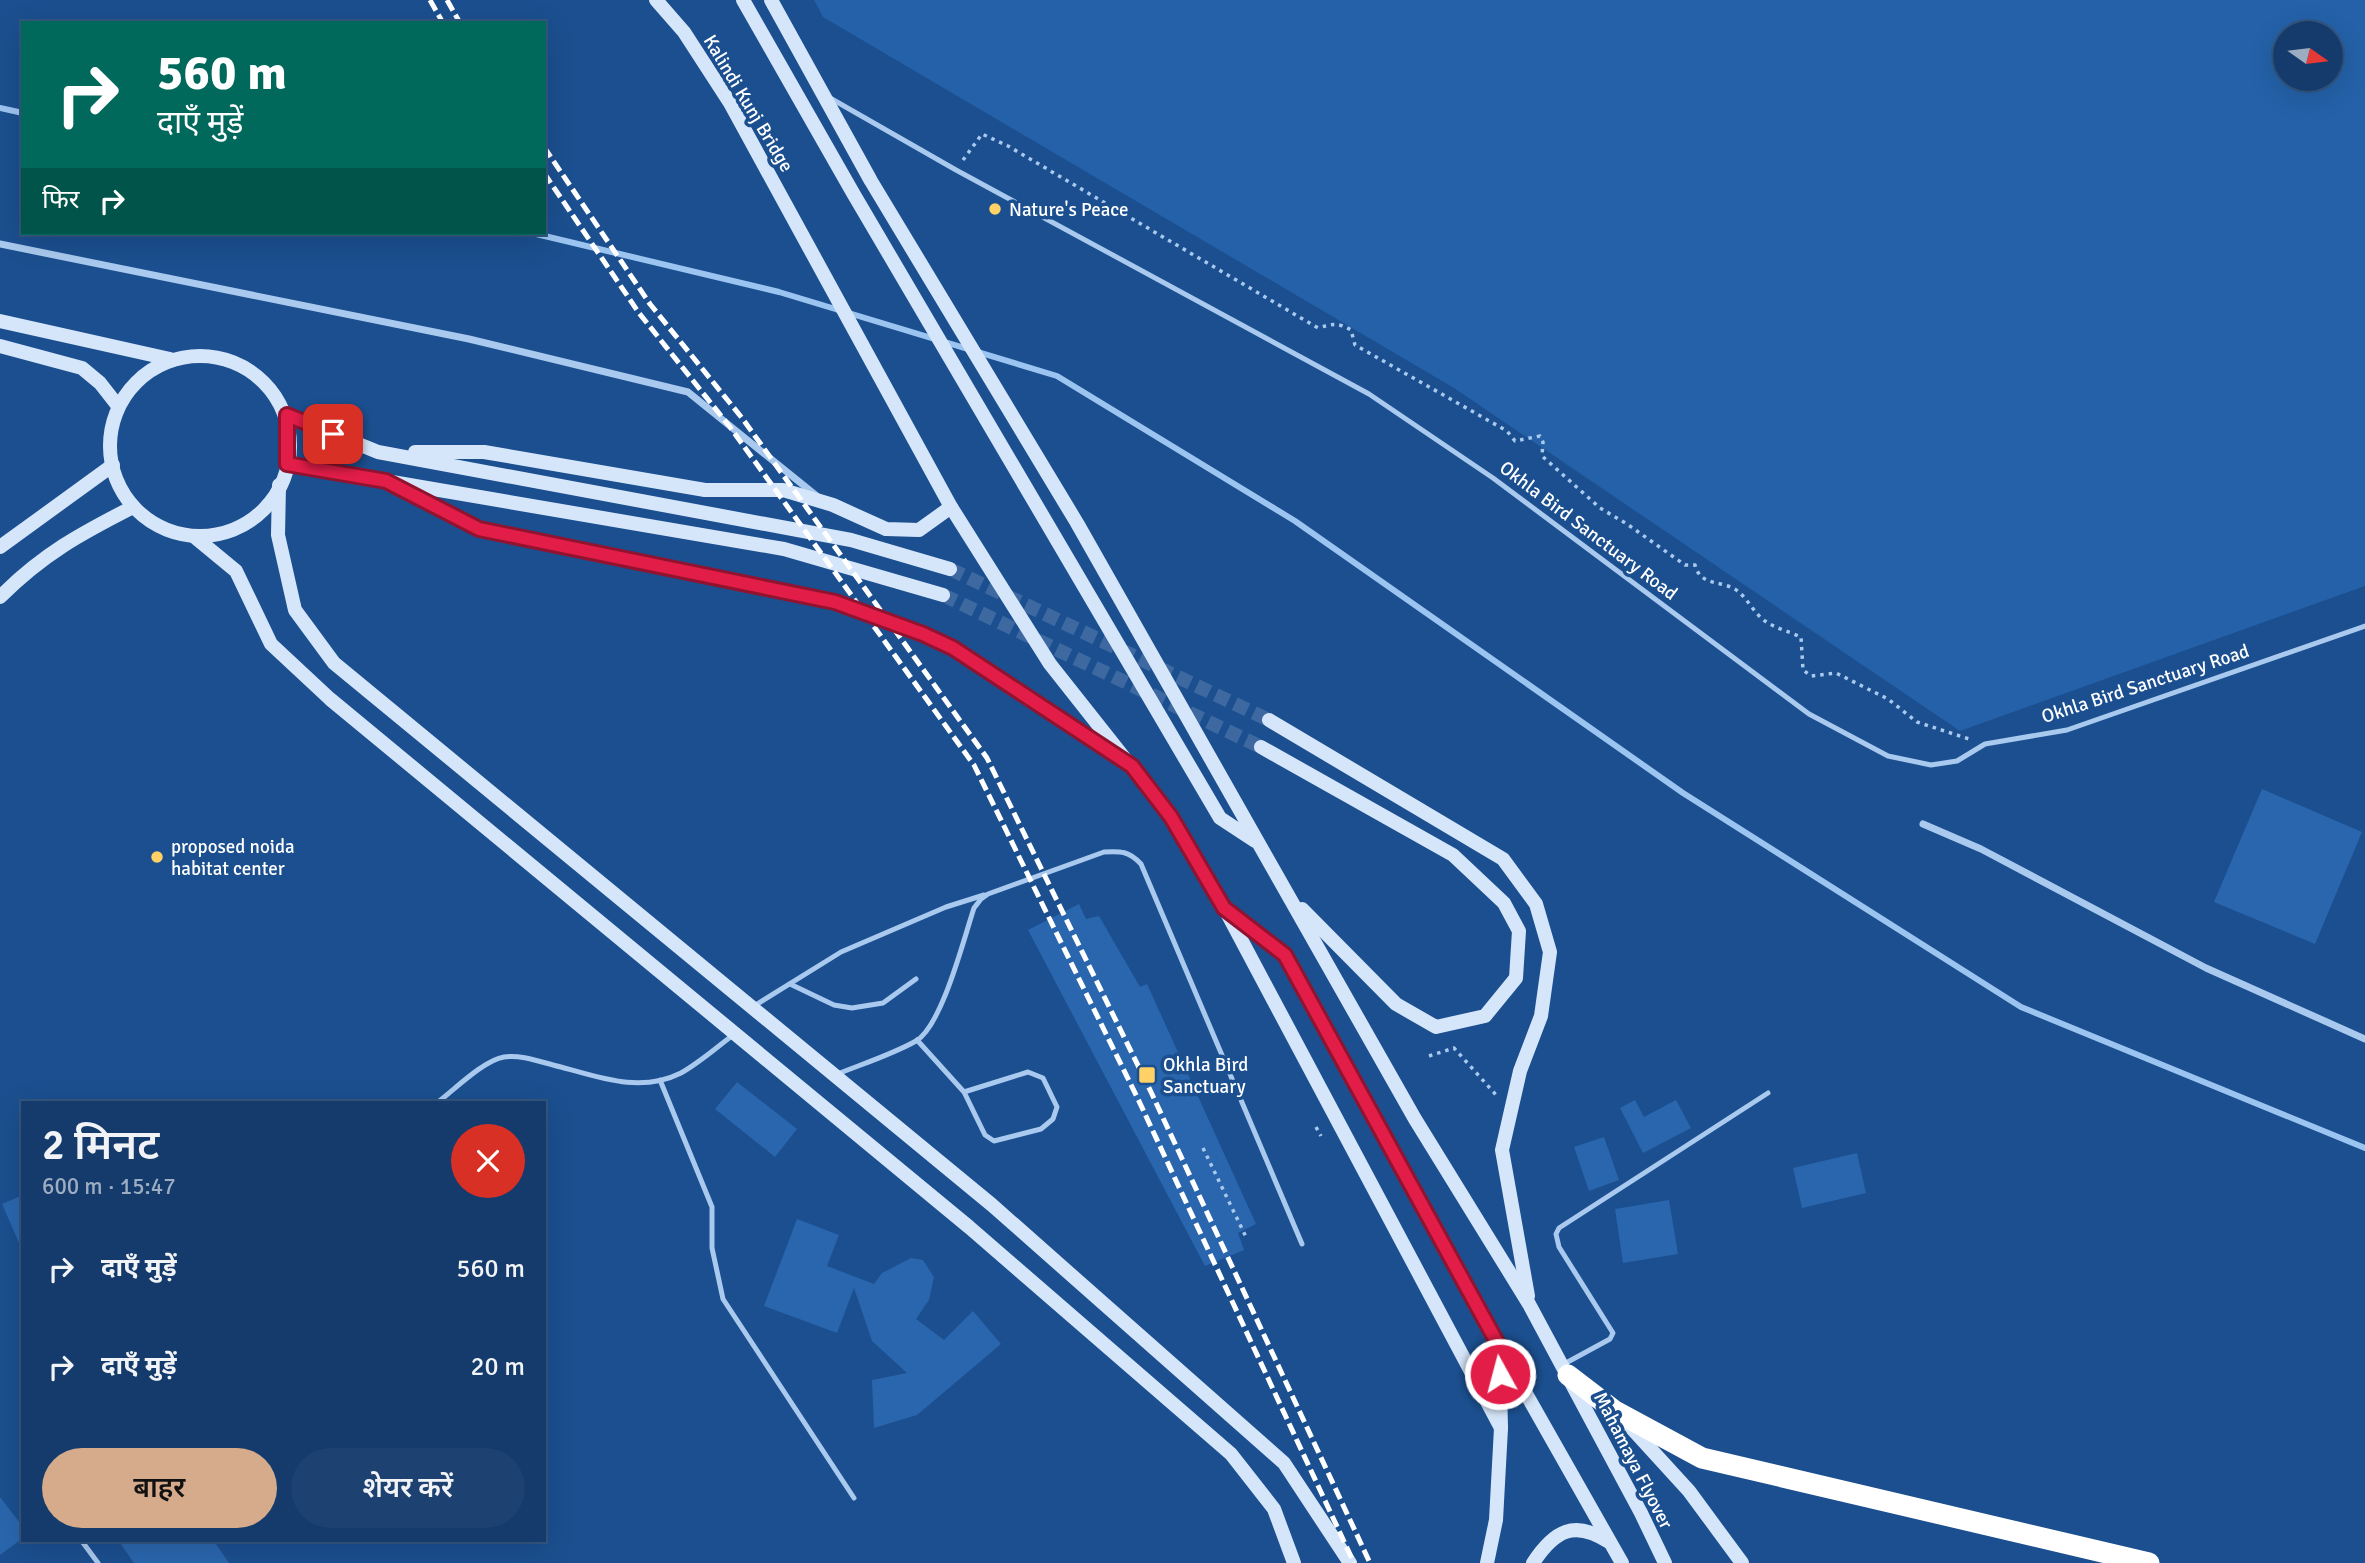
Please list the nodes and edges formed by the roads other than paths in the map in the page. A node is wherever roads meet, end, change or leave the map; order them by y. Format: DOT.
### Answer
graph roads {
  1 [pos="656,0"];
  2 [pos="743,0"];
  3 [pos="771,0"];
  4 [pos="825,96"];
  5 [pos="871,181"];
  6 [pos="853,193"];
  7 [pos="0,244"];
  8 [pos="0,321"];
  9 [pos="0,346"];
  10 [pos="170,359"];
  11 [pos="118,406"];
  12 [pos="287,415"];
  13 [pos="378,452"];
  14 [pos="287,464"];
  15 [pos="113,465"];
  16 [pos="386,481"];
  17 [pos="279,485"];
  18 [pos="824,502"];
  19 [pos="133,507"];
  20 [pos="951,507"];
  21 [pos="196,538"];
  22 [pos="0,547"];
  23 [pos="950,569"];
  24 [pos="943,595"];
  25 [pos="0,597"];
  26 [pos="2365,626"];
  27 [pos="1269,720"];
  28 [pos="1261,747"];
  29 [pos="1132,766"];
  30 [pos="1923,824"];
  31 [pos="1259,844"];
  32 [pos="988,894"];
  33 [pos="1289,896"];
  34 [pos="1224,908"];
  35 [pos="916,979"];
  36 [pos="790,984"];
  37 [pos="752,1007"];
  38 [pos="736,1034"];
  39 [pos="2365,1039"];
  40 [pos="918,1040"];
  41 [pos="834,1076"];
  42 [pos="660,1080"];
  43 [pos="964,1092"];
  44 [pos="1768,1093"];
  45 [pos="439,1101"];
  46 [pos="1303,1244"];
  47 [pos="1529,1304"];
  48 [pos="1499,1346"];
  49 [pos="1566,1370"];
  50 [pos="1615,1411"];
  51 [pos="1501,1428"];
  52 [pos="854,1498"];
  53 [pos="82,1542"];
  54 [pos="1610,1542"];
  55 [pos="98,1563"];
  56 [pos="1294,1563"];
  57 [pos="1350,1563"];
  58 [pos="1487,1563"];
  59 [pos="1533,1563"];
  60 [pos="1622,1563"];
  61 [pos="1665,1563"];
  62 [pos="1742,1563"];
  63 [pos="2149,1563"];
  1 -- 20 [label="main road, Kalindi Kunj Bridge"];
  2 -- 6 [label="main road"];
  3 -- 4 [label="main road"];
  4 -- 5 [label="main road"];
  4 -- 26 [label="lane, Okhla Bird Sanctuary Road"];
  5 -- 6 [label="main road"];
  5 -- 31 [label="main road"];
  6 -- 31 [label="main road"];
  7 -- 18 [label="street"];
  8 -- 10 [label="main road"];
  9 -- 11 [label="main road"];
  10 -- 11 [label="main road"];
  10 -- 12 [label="main road"];
  11 -- 15 [label="main road"];
  12 -- 13 [label="main road"];
  12 -- 14 [label="main road"];
  13 -- 18 [label="main road"];
  13 -- 23 [label="main road"];
  14 -- 16 [label="main road"];
  14 -- 17 [label="main road"];
  15 -- 19 [label="main road"];
  15 -- 22 [label="main road"];
  16 -- 24 [label="main road"];
  16 -- 29 [label="main road"];
  17 -- 21 [label="main road"];
  17 -- 37 [label="main road"];
  18 -- 20 [label="main road"];
  19 -- 21 [label="main road"];
  19 -- 25 [label="main road"];
  20 -- 29 [label="main road, Kalindi Kunj Bridge"];
  21 -- 38 [label="main road"];
  27 -- 47 [label="main road"];
  28 -- 33 [label="main road"];
  29 -- 34 [label="main road, Kalindi Kunj Bridge"];
  30 -- 39 [label="street"];
  31 -- 33 [label="main road"];
  32 -- 36 [label="lane"];
  32 -- 40 [label="lane"];
  32 -- 46 [label="lane"];
  33 -- 47 [label="main road, Mahamaya Flyover"];
  34 -- 48 [label="main road"];
  34 -- 51 [label="main road, Kalindi Kunj Bridge"];
  35 -- 36 [label="lane"];
  36 -- 37 [label="lane"];
  37 -- 41 [label="main road"];
  38 -- 42 [label="lane"];
  38 -- 56 [label="main road"];
  40 -- 41 [label="lane"];
  40 -- 43 [label="lane"];
  41 -- 57 [label="main road"];
  42 -- 45 [label="lane"];
  42 -- 52 [label="lane"];
  43 -- 43 [label="lane"];
  44 -- 49 [label="lane"];
  47 -- 49 [label="main road, Mahamaya Flyover"];
  48 -- 51 [label="main road"];
  48 -- 54 [label="main road"];
  49 -- 50 [label="highway"];
  49 -- 61 [label="main road, Mahamaya Flyover"];
  50 -- 62 [label="main road"];
  50 -- 63 [label="highway"];
  51 -- 58 [label="main road"];
  53 -- 55 [label="lane"];
  54 -- 59 [label="main road"];
  54 -- 60 [label="main road"];
}
